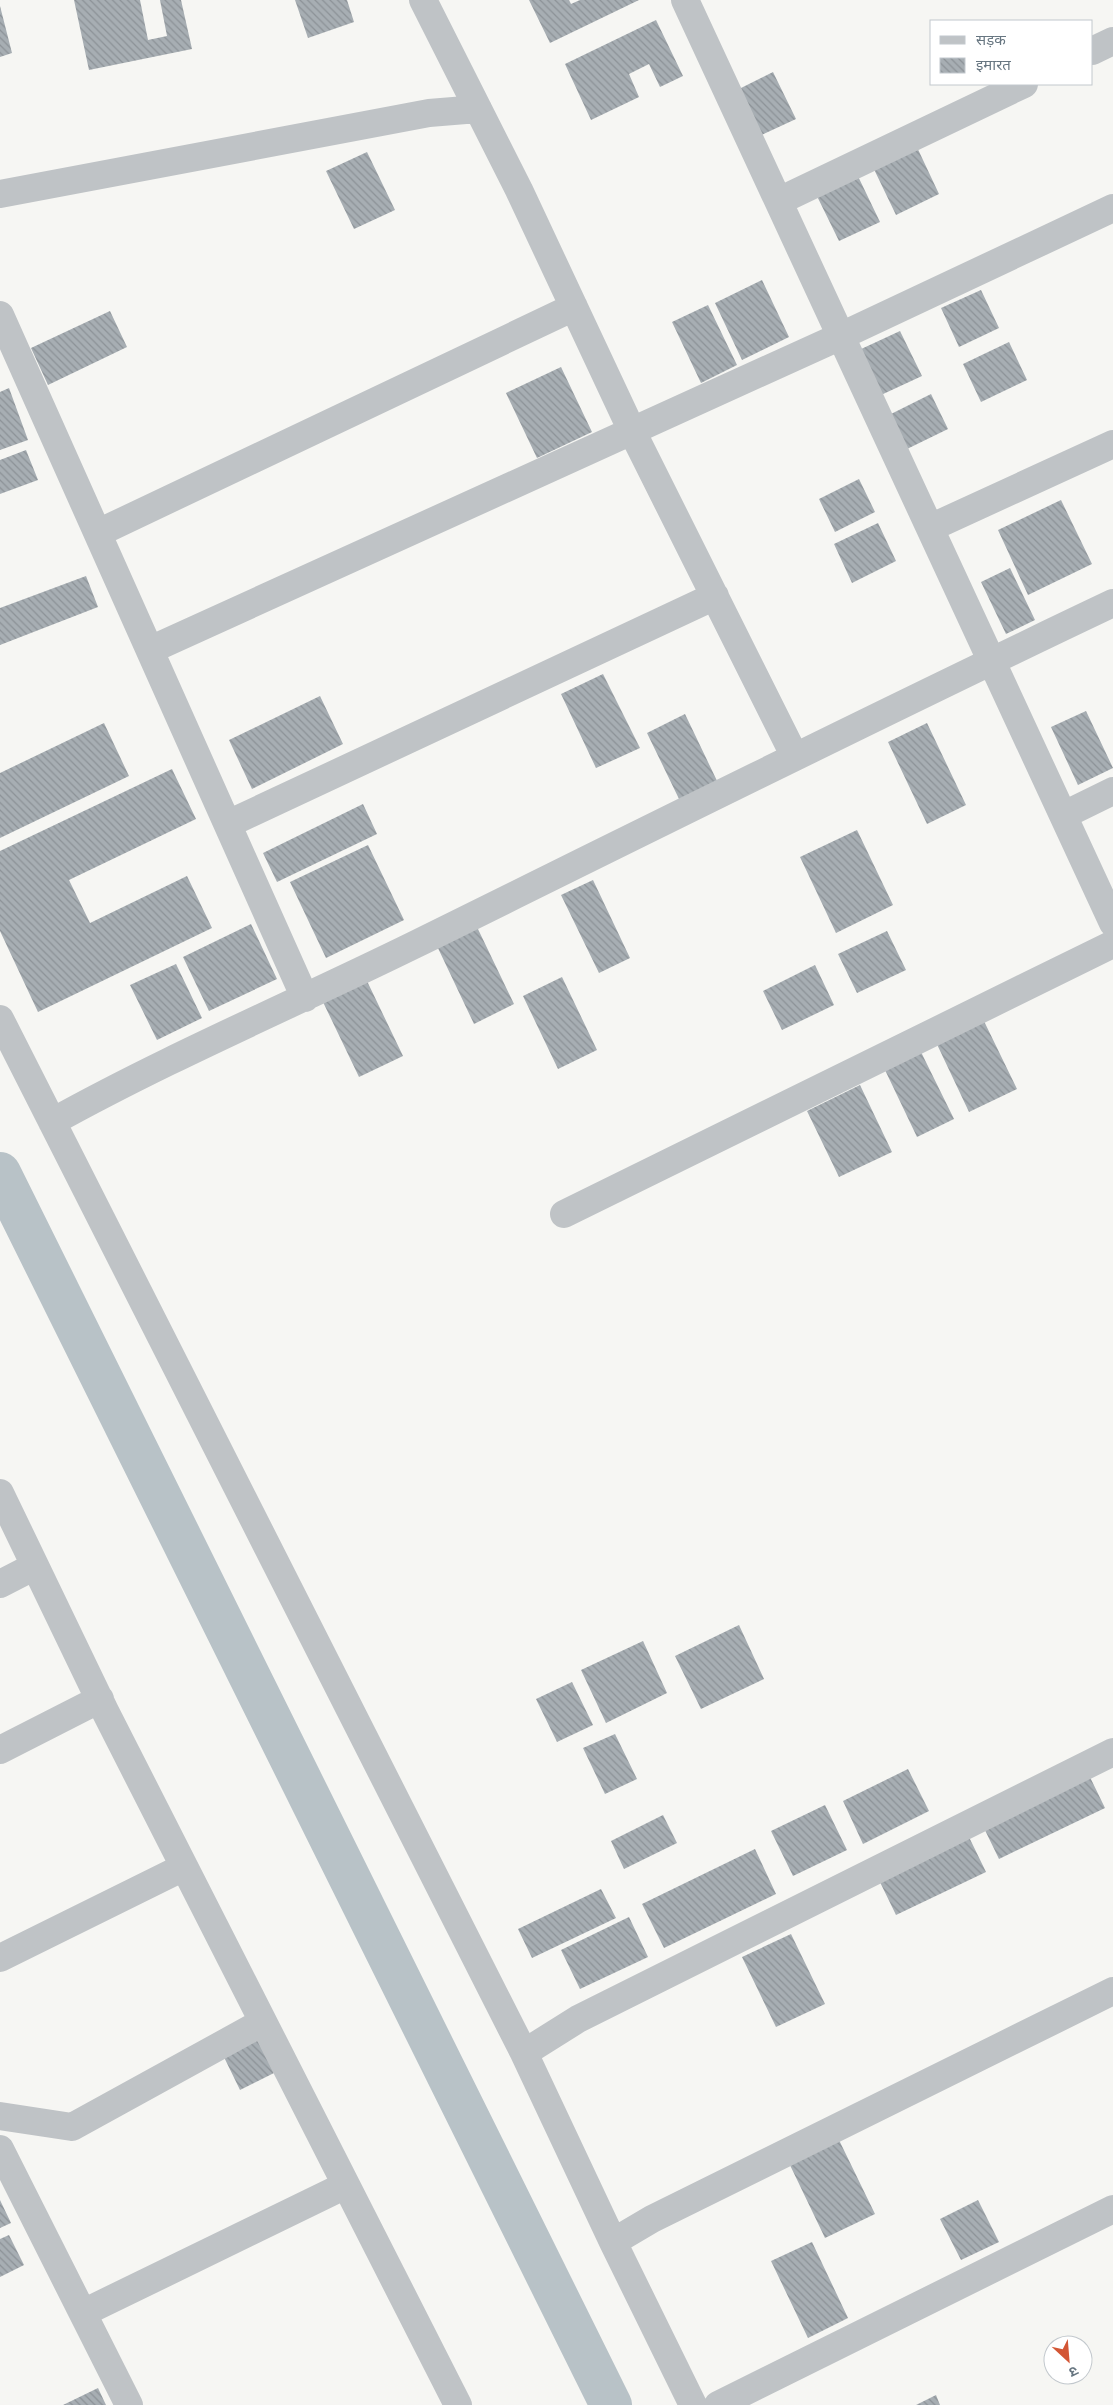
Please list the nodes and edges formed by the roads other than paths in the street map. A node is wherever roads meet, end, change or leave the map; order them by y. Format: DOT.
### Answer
graph roads {
  1 [pos="423,0"];
  2 [pos="685,0"];
  3 [pos="1113,41"];
  4 [pos="1093,51"];
  5 [pos="1022,85"];
  6 [pos="478,109"];
  7 [pos="0,194"];
  8 [pos="779,201"];
  9 [pos="1113,208"];
  10 [pos="574,307"];
  11 [pos="0,315"];
  12 [pos="841,336"];
  13 [pos="632,431"];
  14 [pos="1113,444"];
  15 [pos="930,528"];
  16 [pos="98,533"];
  17 [pos="715,596"];
  18 [pos="1113,603"];
  19 [pos="150,650"];
  20 [pos="991,661"];
  21 [pos="795,757"];
  22 [pos="1113,791"];
  23 [pos="1064,815"];
  24 [pos="228,824"];
  25 [pos="1113,923"];
  26 [pos="1113,944"];
  27 [pos="305,998"];
  28 [pos="0,1019"];
  29 [pos="52,1122"];
  30 [pos="564,1214"];
  31 [pos="0,1493"];
  32 [pos="35,1566"];
  33 [pos="0,1584"];
  34 [pos="100,1700"];
  35 [pos="0,1750"];
  36 [pos="1113,1752"];
  37 [pos="184,1867"];
  38 [pos="0,1958"];
  39 [pos="1113,1991"];
  40 [pos="263,2022"];
  41 [pos="524,2053"];
  42 [pos="0,2116"];
  43 [pos="0,2149"];
  44 [pos="346,2186"];
  45 [pos="1113,2209"];
  46 [pos="613,2242"];
  47 [pos="82,2313"];
  48 [pos="129,2405"];
  49 [pos="458,2405"];
  50 [pos="693,2405"];
  51 [pos="718,2405"];
  1 -- 6 [label="street"];
  2 -- 8 [label="street"];
  3 -- 4 [label="street"];
  5 -- 8 [label="street"];
  6 -- 7 [label="street"];
  6 -- 10 [label="street"];
  8 -- 12 [label="street"];
  9 -- 12 [label="street"];
  10 -- 13 [label="street"];
  10 -- 16 [label="street"];
  11 -- 16 [label="street"];
  12 -- 13 [label="street"];
  12 -- 15 [label="street"];
  13 -- 17 [label="street"];
  13 -- 19 [label="street"];
  14 -- 15 [label="street"];
  15 -- 20 [label="street"];
  16 -- 19 [label="street"];
  17 -- 21 [label="street"];
  17 -- 24 [label="street"];
  18 -- 20 [label="street"];
  19 -- 24 [label="street"];
  20 -- 21 [label="street"];
  20 -- 23 [label="street"];
  21 -- 27 [label="street"];
  22 -- 23 [label="street"];
  23 -- 25 [label="street"];
  24 -- 27 [label="street"];
  26 -- 30 [label="street"];
  27 -- 29 [label="street"];
  28 -- 29 [label="street"];
  29 -- 41 [label="street"];
  31 -- 32 [label="street"];
  32 -- 33 [label="street"];
  32 -- 34 [label="street"];
  34 -- 35 [label="street"];
  34 -- 37 [label="street"];
  36 -- 41 [label="street"];
  37 -- 38 [label="street"];
  37 -- 40 [label="street"];
  39 -- 46 [label="street"];
  40 -- 42 [label="street"];
  40 -- 44 [label="street"];
  41 -- 46 [label="street"];
  43 -- 47 [label="street"];
  44 -- 47 [label="street"];
  44 -- 49 [label="street"];
  45 -- 51 [label="street"];
  46 -- 50 [label="street"];
  47 -- 48 [label="street"];
}
